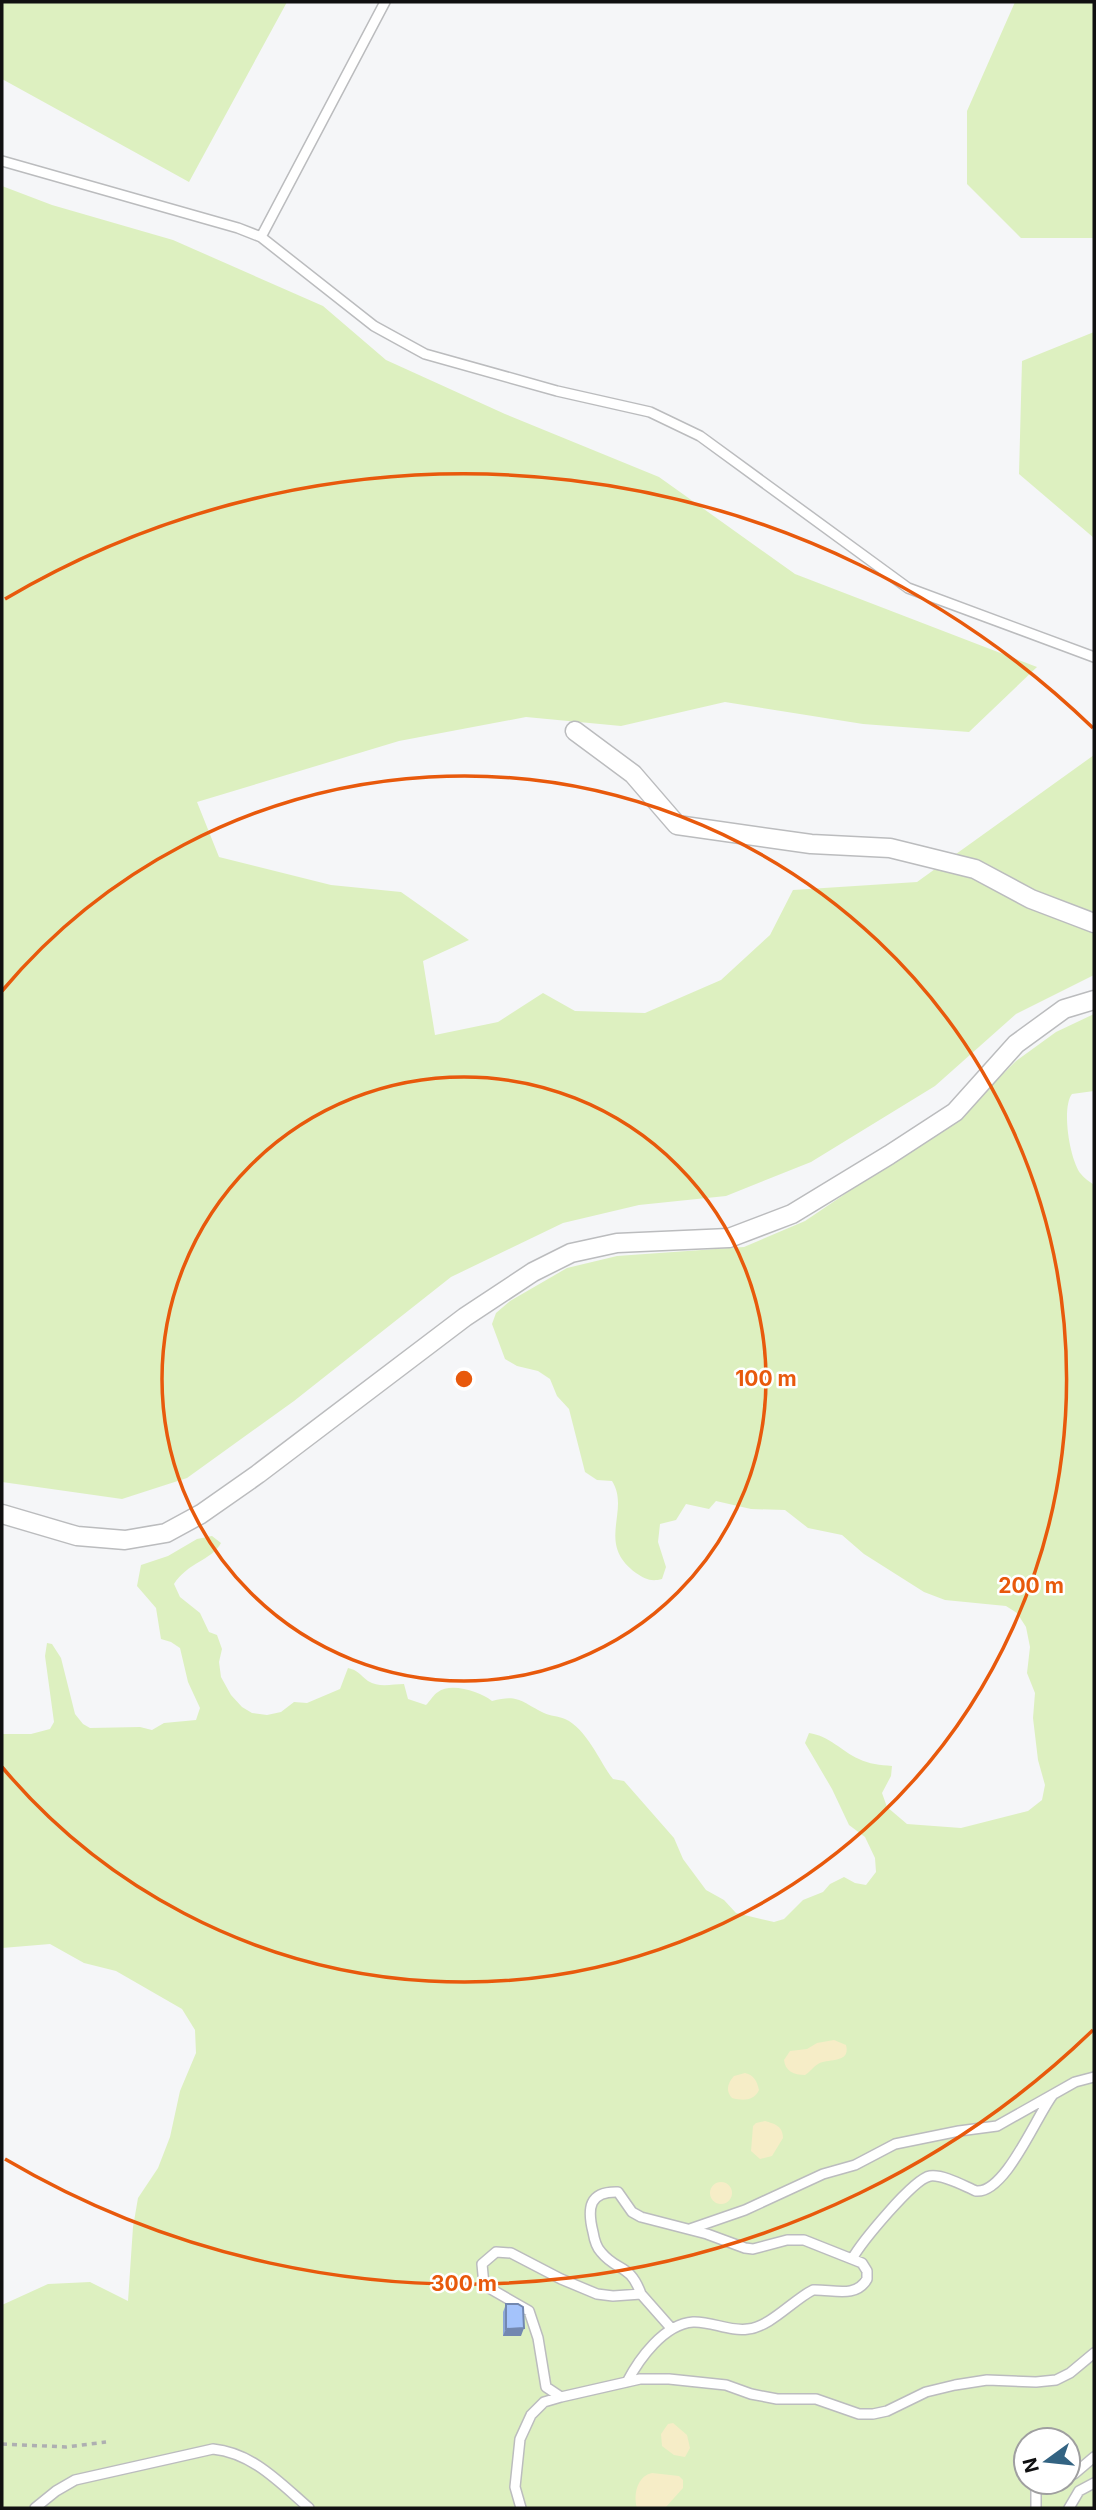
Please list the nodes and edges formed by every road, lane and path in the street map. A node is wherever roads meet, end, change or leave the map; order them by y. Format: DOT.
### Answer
graph roads {
  1 [pos="385,2"];
  2 [pos="2,161"];
  3 [pos="261,237"];
  4 [pos="1094,657"];
  5 [pos="575,731"];
  6 [pos="1094,923"];
  7 [pos="1094,1000"];
  8 [pos="2,1514"];
  9 [pos="1094,2077"];
  10 [pos="1056,2092"];
  11 [pos="690,2230"];
  12 [pos="852,2259"];
  13 [pos="641,2294"];
  14 [pos="671,2328"];
  15 [pos="1094,2353"];
  16 [pos="627,2382"];
  17 [pos="561,2397"];
  18 [pos="106,2442"];
  19 [pos="2,2444"];
  20 [pos="35,2508"];
  21 [pos="309,2508"];
  22 [pos="521,2508"];
  1 -- 3 [label="lane"];
  2 -- 3 [label="lane"];
  3 -- 4 [label="lane"];
  5 -- 6 [label="street"];
  7 -- 8 [label="street"];
  9 -- 10 [label="lane"];
  10 -- 11 [label="lane"];
  10 -- 12 [label="lane"];
  11 -- 12 [label="lane"];
  11 -- 13 [label="lane"];
  12 -- 14 [label="lane"];
  13 -- 14 [label="lane"];
  13 -- 17 [label="lane"];
  14 -- 16 [label="lane"];
  15 -- 16 [label="lane"];
  16 -- 17 [label="lane"];
  17 -- 22 [label="lane"];
  18 -- 19 [label="path"];
  20 -- 21 [label="lane"];
}
